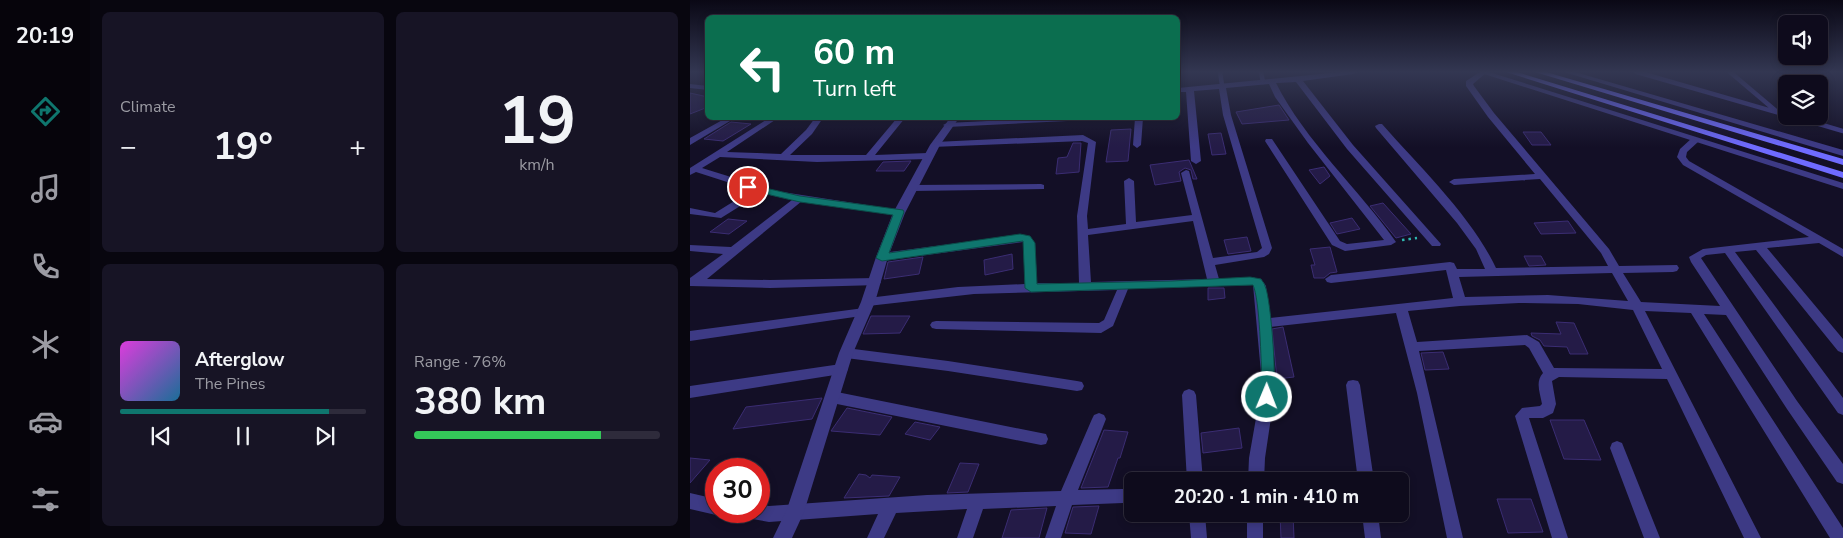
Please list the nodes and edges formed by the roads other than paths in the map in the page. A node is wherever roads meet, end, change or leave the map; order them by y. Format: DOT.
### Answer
graph roads {
  1 [pos="1191,97"];
  2 [pos="1224,97"];
  3 [pos="1279,97"];
  4 [pos="1312,97"];
  5 [pos="1479,97"];
  6 [pos="1561,97"];
  7 [pos="1591,97"];
  8 [pos="1624,97"];
  9 [pos="1653,97"];
  10 [pos="1725,97"];
  11 [pos="1760,97"];
  12 [pos="1777,112"];
  13 [pos="727,120"];
  14 [pos="771,120"];
  15 [pos="818,120"];
  16 [pos="899,120"];
  17 [pos="997,120"];
  18 [pos="1139,120"];
  19 [pos="951,121"];
  20 [pos="1823,125"];
  21 [pos="1379,126"];
  22 [pos="1843,131"];
  23 [pos="1695,140"];
  24 [pos="1269,141"];
  25 [pos="690,142"];
  26 [pos="1137,145"];
  27 [pos="932,151"];
  28 [pos="1843,153"];
  29 [pos="718,154"];
  30 [pos="782,158"];
  31 [pos="868,158"];
  32 [pos="1196,161"];
  33 [pos="1843,162"];
  34 [pos="692,170"];
  35 [pos="1186,173"];
  36 [pos="1843,175"];
  37 [pos="1542,176"];
  38 [pos="1129,182"];
  39 [pos="1454,182"];
  40 [pos="1843,186"];
  41 [pos="1041,187"];
  42 [pos="912,188"];
  43 [pos="759,190"];
  44 [pos="800,199"];
  45 [pos="690,211"];
  46 [pos="899,212"];
  47 [pos="1197,217"];
  48 [pos="1131,226"];
  49 [pos="1082,233"];
  50 [pos="1821,239"];
  51 [pos="1434,240"];
  52 [pos="1760,247"];
  53 [pos="690,248"];
  54 [pos="1728,250"];
  55 [pos="734,251"];
  56 [pos="1843,254"];
  57 [pos="882,258"];
  58 [pos="1208,262"];
  59 [pos="1450,267"];
  60 [pos="1673,268"];
  61 [pos="1616,269"];
  62 [pos="1492,272"];
  63 [pos="1331,279"];
  64 [pos="692,282"];
  65 [pos="875,282"];
  66 [pos="1214,283"];
  67 [pos="1085,286"];
  68 [pos="1124,286"];
  69 [pos="1031,288"];
  70 [pos="1460,301"];
  71 [pos="1636,306"];
  72 [pos="866,307"];
  73 [pos="1401,308"];
  74 [pos="1695,309"];
  75 [pos="1730,311"];
  76 [pos="1264,322"];
  77 [pos="936,325"];
  78 [pos="690,336"];
  79 [pos="1413,347"];
  80 [pos="1843,348"];
  81 [pos="846,353"];
  82 [pos="841,369"];
  83 [pos="1550,373"];
  84 [pos="1671,374"];
  85 [pos="1353,385"];
  86 [pos="1077,386"];
  87 [pos="690,392"];
  88 [pos="1189,395"];
  89 [pos="832,397"];
  90 [pos="1843,408"];
  91 [pos="1099,419"];
  92 [pos="1041,439"];
  93 [pos="1617,448"];
  94 [pos="1194,472"];
  95 [pos="1256,472"];
  96 [pos="1365,472"];
  97 [pos="1843,477"];
  98 [pos="1123,496"];
  99 [pos="1066,499"];
  100 [pos="690,501"];
  101 [pos="978,501"];
  102 [pos="705,504"];
  103 [pos="890,506"];
  104 [pos="795,512"];
  105 [pos="770,514"];
  106 [pos="1198,522"];
  107 [pos="1255,522"];
  108 [pos="1371,522"];
  109 [pos="782,538"];
  110 [pos="875,538"];
  111 [pos="965,538"];
  112 [pos="1053,538"];
  113 [pos="1199,538"];
  114 [pos="1255,538"];
  115 [pos="1373,538"];
  116 [pos="1455,538"];
  117 [pos="1560,538"];
  118 [pos="1652,538"];
  119 [pos="1753,538"];
  120 [pos="1840,538"];
  1 -- 32 [label="street"];
  2 -- 58 [label="street"];
  3 -- 24 [label="street"];
  4 -- 51 [label="street"];
  5 -- 37 [label="street"];
  6 -- 23 [label="street"];
  7 -- 36 [label="main road"];
  8 -- 33 [label="main road"];
  9 -- 28 [label="street"];
  10 -- 12 [label="lane"];
  11 -- 12 [label="lane"];
  13 -- 25 [label="street"];
  14 -- 29 [label="street"];
  15 -- 30 [label="street"];
  16 -- 31 [label="street"];
  17 -- 19 [label="street"];
  18 -- 26 [label="street"];
  19 -- 27 [label="street"];
  20 -- 22 [label="lane"];
  21 -- 62 [label="street"];
  23 -- 40 [label="street"];
  23 -- 50 [label="street"];
  27 -- 31 [label="street"];
  27 -- 42 [label="street"];
  27 -- 49 [label="street"];
  29 -- 30 [label="street"];
  29 -- 34 [label="street"];
  30 -- 31 [label="street"];
  34 -- 43 [label="street"];
  35 -- 47 [label="street"];
  37 -- 39 [label="street"];
  37 -- 61 [label="street"];
  38 -- 48 [label="street"];
  41 -- 42 [label="street"];
  42 -- 46 [label="street"];
  43 -- 44 [label="street"];
  43 -- 45 [label="street"];
  44 -- 46 [label="street"];
  44 -- 55 [label="street"];
  46 -- 57 [label="street"];
  47 -- 48 [label="street"];
  47 -- 58 [label="street"];
  48 -- 49 [label="street"];
  49 -- 67 [label="street"];
  50 -- 52 [label="street"];
  50 -- 56 [label="street"];
  52 -- 54 [label="street"];
  52 -- 80 [label="street"];
  53 -- 55 [label="street"];
  54 -- 75 [label="street"];
  54 -- 90 [label="street"];
  55 -- 64 [label="street"];
  57 -- 65 [label="street"];
  57 -- 69 [label="street"];
  58 -- 66 [label="street"];
  59 -- 62 [label="street"];
  59 -- 63 [label="street"];
  59 -- 70 [label="street"];
  60 -- 61 [label="street"];
  61 -- 62 [label="street"];
  61 -- 71 [label="street"];
  64 -- 65 [label="street"];
  65 -- 72 [label="street"];
  66 -- 68 [label="street"];
  66 -- 76 [label="street"];
  67 -- 68 [label="street"];
  67 -- 69 [label="street"];
  68 -- 77 [label="street"];
  69 -- 72 [label="street"];
  70 -- 71 [label="street"];
  70 -- 73 [label="street"];
  71 -- 74 [label="street"];
  71 -- 84 [label="street"];
  72 -- 78 [label="street"];
  72 -- 81 [label="street"];
  73 -- 76 [label="street"];
  73 -- 79 [label="street"];
  74 -- 75 [label="street"];
  74 -- 120 [label="street"];
  75 -- 97 [label="street"];
  76 -- 95 [label="street"];
  79 -- 83 [label="street"];
  79 -- 116 [label="street"];
  81 -- 82 [label="street"];
  81 -- 86 [label="street"];
  82 -- 87 [label="street"];
  82 -- 89 [label="street"];
  83 -- 84 [label="street"];
  83 -- 117 [label="street"];
  84 -- 119 [label="street"];
  85 -- 96 [label="street"];
  88 -- 94 [label="street"];
  89 -- 92 [label="street"];
  89 -- 104 [label="street"];
  91 -- 99 [label="street"];
  93 -- 118 [label="street"];
  98 -- 99 [label="street"];
  99 -- 101 [label="street"];
  99 -- 112 [label="street"];
  100 -- 102 [label="street"];
  101 -- 103 [label="street"];
  101 -- 111 [label="street"];
  103 -- 104 [label="street"];
  103 -- 110 [label="street"];
  104 -- 105 [label="street"];
  104 -- 109 [label="street"];
  106 -- 113 [label="street"];
  107 -- 114 [label="street"];
  108 -- 115 [label="street"];
}
